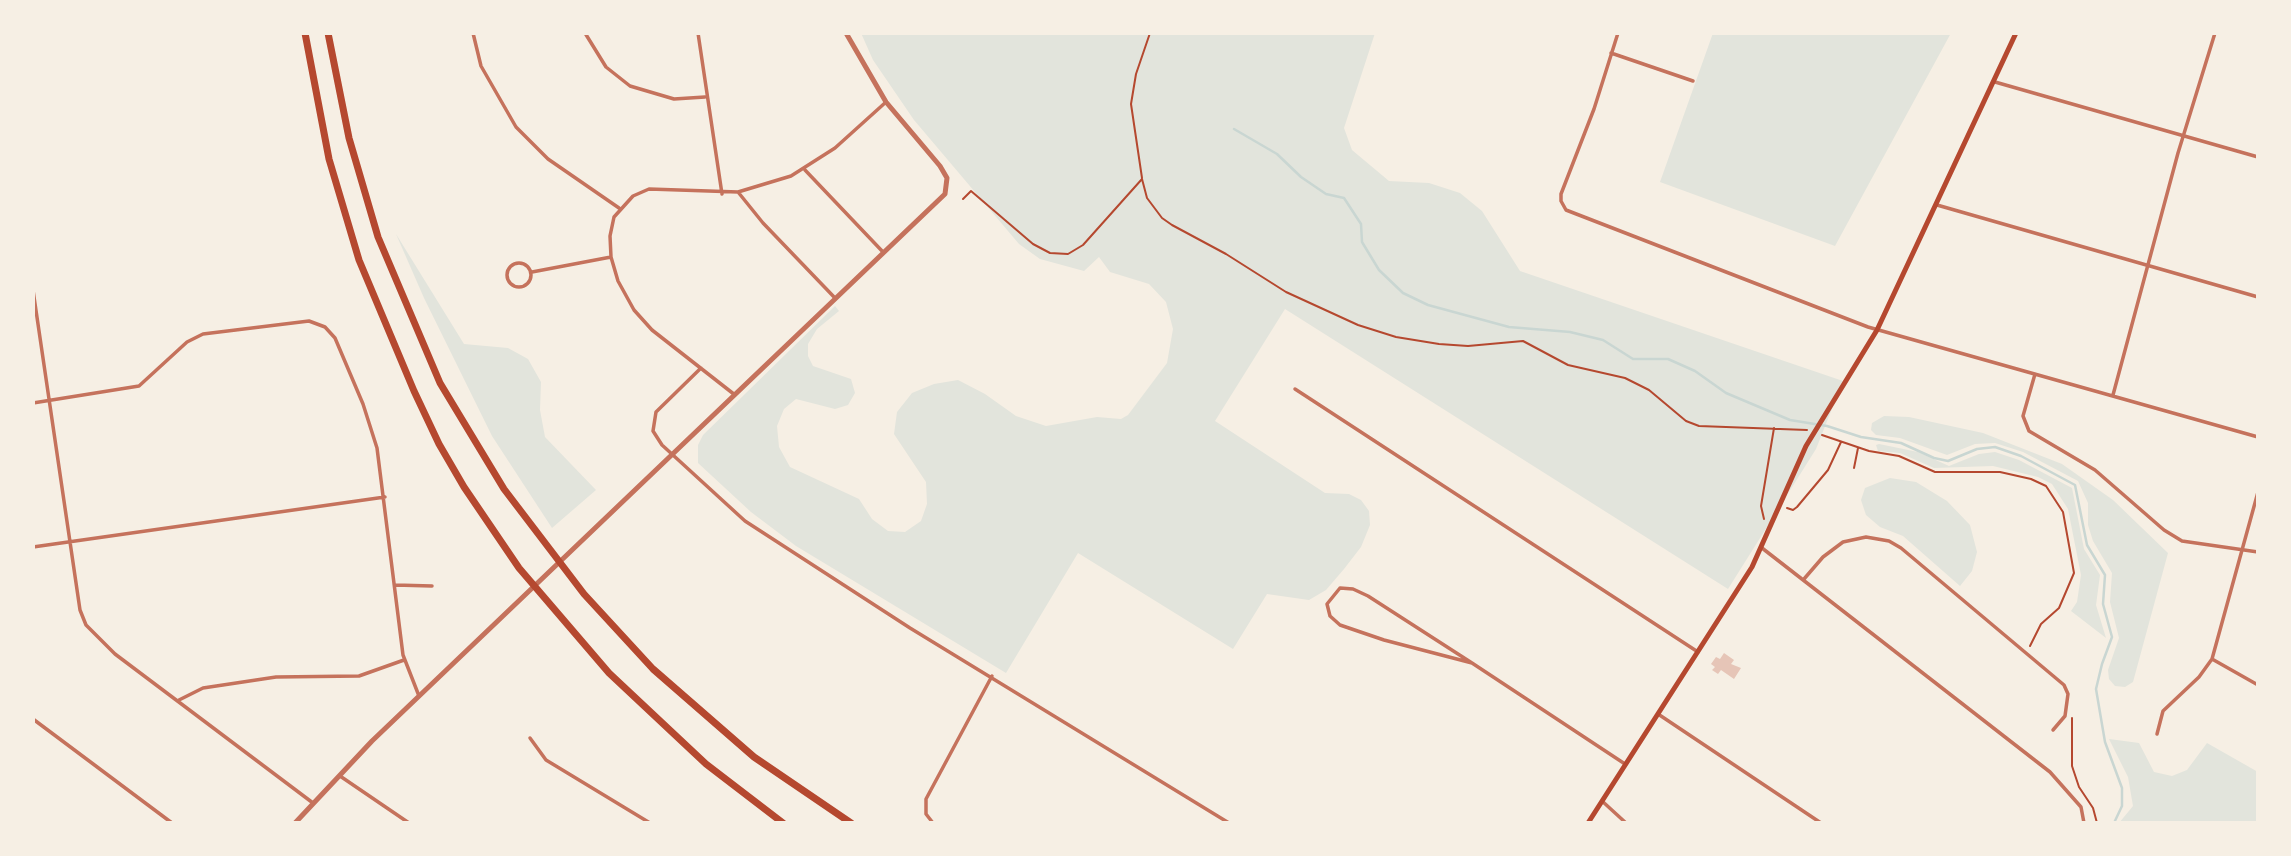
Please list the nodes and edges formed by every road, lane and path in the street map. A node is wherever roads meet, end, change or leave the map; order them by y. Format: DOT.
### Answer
graph roads {
  1 [pos="305,33"];
  2 [pos="328,33"];
  3 [pos="473,33"];
  4 [pos="585,33"];
  5 [pos="698,33"];
  6 [pos="845,33"];
  7 [pos="1150,33"];
  8 [pos="1618,33"];
  9 [pos="2016,33"];
  10 [pos="2215,33"];
  11 [pos="1611,53"];
  12 [pos="1693,81"];
  13 [pos="1995,82"];
  14 [pos="706,97"];
  15 [pos="887,102"];
  16 [pos="2184,136"];
  17 [pos="2258,157"];
  18 [pos="804,170"];
  19 [pos="1142,179"];
  20 [pos="738,192"];
  21 [pos="722,194"];
  22 [pos="963,200"];
  23 [pos="1937,205"];
  24 [pos="619,209"];
  25 [pos="883,252"];
  26 [pos="611,257"];
  27 [pos="2150,266"];
  28 [pos="531,272"];
  29 [pos="33,290"];
  30 [pos="2258,297"];
  31 [pos="835,298"];
  32 [pos="1877,330"];
  33 [pos="701,368"];
  34 [pos="2035,373"];
  35 [pos="1295,389"];
  36 [pos="734,395"];
  37 [pos="2113,395"];
  38 [pos="49,401"];
  39 [pos="33,403"];
  40 [pos="1774,428"];
  41 [pos="1811,431"];
  42 [pos="1821,434"];
  43 [pos="2258,437"];
  44 [pos="1841,441"];
  45 [pos="1859,447"];
  46 [pos="673,454"];
  47 [pos="1854,468"];
  48 [pos="2258,492"];
  49 [pos="385,497"];
  50 [pos="1787,508"];
  51 [pos="1764,519"];
  52 [pos="70,541"];
  53 [pos="33,547"];
  54 [pos="1762,548"];
  55 [pos="2241,550"];
  56 [pos="2258,552"];
  57 [pos="1804,579"];
  58 [pos="395,585"];
  59 [pos="432,586"];
  60 [pos="2028,651"];
  61 [pos="1699,653"];
  62 [pos="2212,659"];
  63 [pos="404,660"];
  64 [pos="1472,663"];
  65 [pos="992,676"];
  66 [pos="2258,685"];
  67 [pos="419,696"];
  68 [pos="178,701"];
  69 [pos="2072,708"];
  70 [pos="1658,715"];
  71 [pos="33,719"];
  72 [pos="2053,730"];
  73 [pos="2157,734"];
  74 [pos="530,738"];
  75 [pos="1626,765"];
  76 [pos="338,775"];
  77 [pos="1602,801"];
  78 [pos="313,803"];
  79 [pos="172,823"];
  80 [pos="295,823"];
  81 [pos="408,823"];
  82 [pos="650,823"];
  83 [pos="783,823"];
  84 [pos="851,823"];
  85 [pos="933,823"];
  86 [pos="1229,823"];
  87 [pos="1588,823"];
  88 [pos="1626,823"];
  89 [pos="1821,823"];
  90 [pos="2084,823"];
  91 [pos="2096,823"];
  1 -- 83 [label="highway"];
  2 -- 84 [label="highway"];
  3 -- 24 [label="street"];
  4 -- 14 [label="street"];
  5 -- 14 [label="street"];
  6 -- 15 [label="street"];
  7 -- 19 [label="path"];
  8 -- 11 [label="street"];
  9 -- 13 [label="main road"];
  10 -- 16 [label="street"];
  11 -- 12 [label="street"];
  11 -- 32 [label="street"];
  13 -- 16 [label="street"];
  13 -- 23 [label="main road"];
  14 -- 21 [label="street"];
  15 -- 18 [label="street"];
  15 -- 25 [label="street"];
  16 -- 17 [label="street"];
  16 -- 27 [label="street"];
  18 -- 20 [label="street"];
  18 -- 25 [label="street"];
  19 -- 22 [label="path"];
  19 -- 40 [label="path"];
  20 -- 21 [label="street"];
  20 -- 31 [label="street"];
  21 -- 24 [label="street"];
  23 -- 27 [label="street"];
  23 -- 32 [label="main road"];
  24 -- 26 [label="street"];
  25 -- 31 [label="street"];
  26 -- 28 [label="street"];
  26 -- 33 [label="street"];
  27 -- 30 [label="street"];
  27 -- 37 [label="street"];
  28 -- 28 [label="street"];
  29 -- 38 [label="street"];
  31 -- 36 [label="street"];
  32 -- 34 [label="street"];
  32 -- 54 [label="main road"];
  33 -- 36 [label="street"];
  33 -- 46 [label="street"];
  34 -- 37 [label="street"];
  34 -- 55 [label="street"];
  35 -- 61 [label="street"];
  36 -- 46 [label="street"];
  37 -- 43 [label="street"];
  38 -- 39 [label="street"];
  38 -- 49 [label="street"];
  38 -- 52 [label="street"];
  40 -- 41 [label="path"];
  40 -- 51 [label="path"];
  42 -- 44 [label="path"];
  44 -- 45 [label="path"];
  44 -- 50 [label="path"];
  45 -- 47 [label="path"];
  45 -- 60 [label="path"];
  46 -- 65 [label="street"];
  46 -- 67 [label="street"];
  48 -- 55 [label="street"];
  49 -- 52 [label="street"];
  49 -- 58 [label="street"];
  52 -- 53 [label="street"];
  52 -- 68 [label="street"];
  54 -- 57 [label="street"];
  54 -- 61 [label="main road"];
  55 -- 56 [label="street"];
  55 -- 62 [label="street"];
  57 -- 72 [label="street"];
  57 -- 90 [label="street"];
  58 -- 59 [label="street"];
  58 -- 63 [label="street"];
  61 -- 70 [label="main road"];
  62 -- 66 [label="street"];
  62 -- 73 [label="street"];
  63 -- 67 [label="street"];
  63 -- 68 [label="street"];
  64 -- 64 [label="street"];
  64 -- 75 [label="street"];
  65 -- 85 [label="street"];
  65 -- 86 [label="street"];
  67 -- 76 [label="street"];
  68 -- 78 [label="street"];
  69 -- 91 [label="path"];
  70 -- 75 [label="main road"];
  70 -- 89 [label="street"];
  71 -- 79 [label="street"];
  74 -- 82 [label="street"];
  75 -- 77 [label="main road"];
  76 -- 78 [label="street"];
  76 -- 81 [label="street"];
  77 -- 87 [label="main road"];
  77 -- 88 [label="street"];
  78 -- 80 [label="street"];
}
